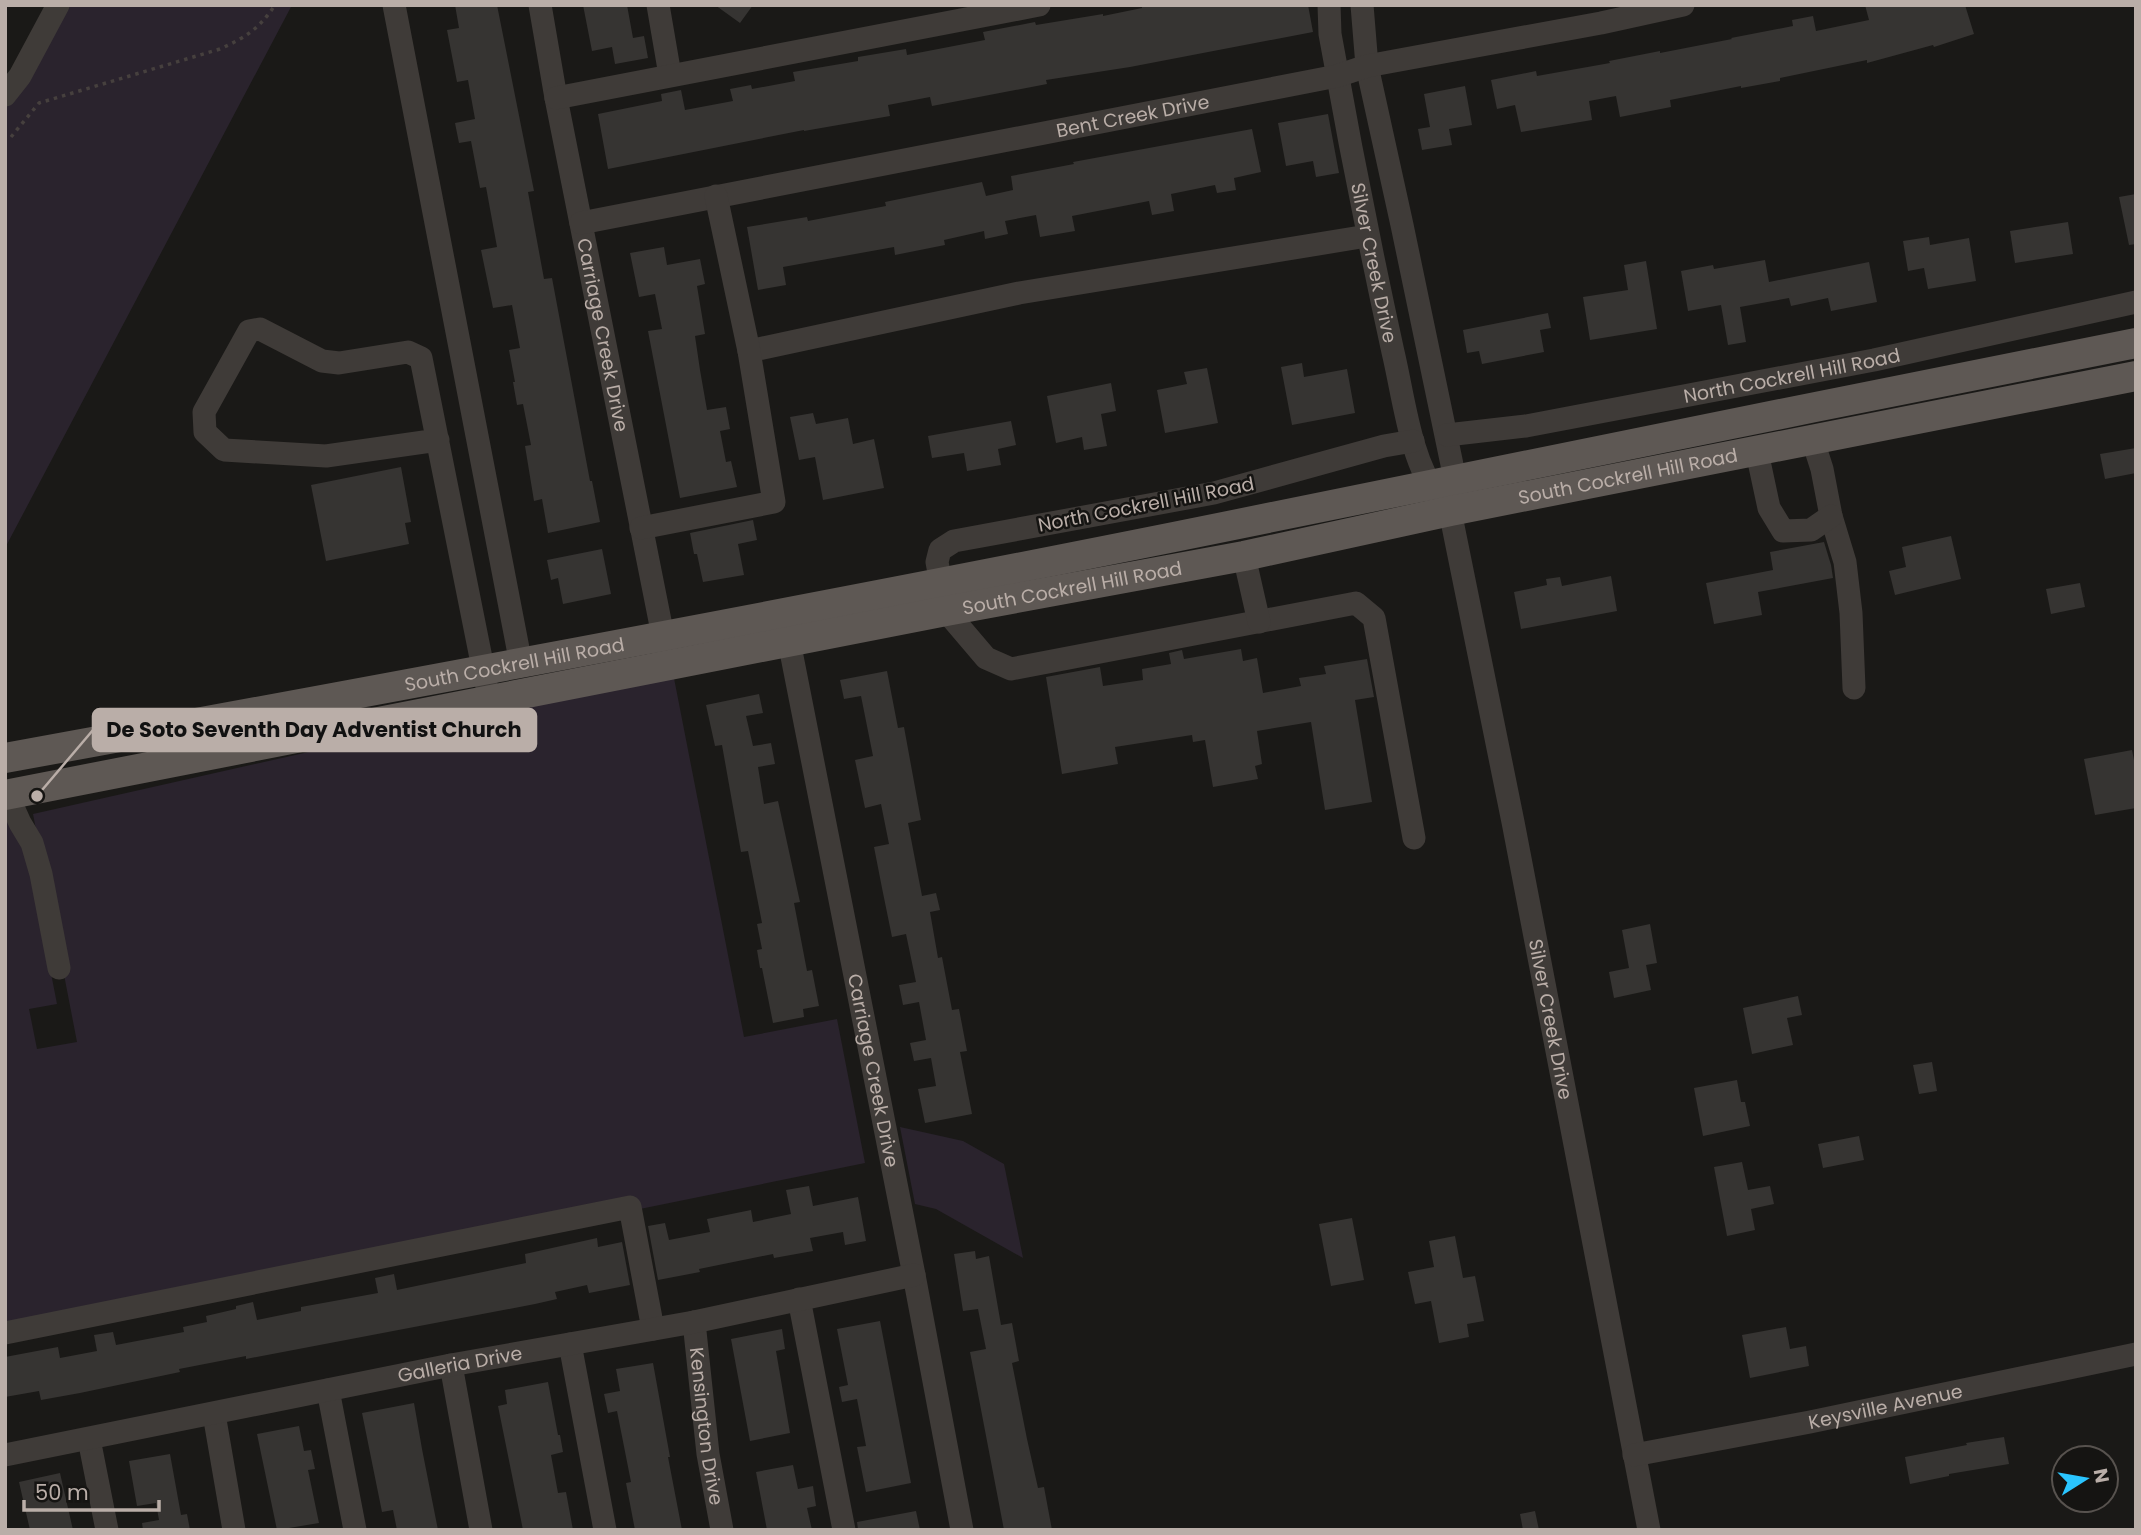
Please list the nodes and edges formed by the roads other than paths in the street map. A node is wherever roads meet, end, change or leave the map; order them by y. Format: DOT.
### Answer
graph roads {
  1 [pos="58,5"];
  2 [pos="394,5"];
  3 [pos="540,5"];
  4 [pos="658,5"];
  5 [pos="1039,5"];
  6 [pos="1329,5"];
  7 [pos="1362,5"];
  8 [pos="1683,5"];
  9 [pos="1367,66"];
  10 [pos="670,75"];
  11 [pos="1337,76"];
  12 [pos="5,95"];
  13 [pos="556,98"];
  14 [pos="716,196"];
  15 [pos="581,223"];
  16 [pos="1367,236"];
  17 [pos="2136,302"];
  18 [pos="2136,343"];
  19 [pos="749,351"];
  20 [pos="1874,360"];
  21 [pos="2136,376"];
  22 [pos="1881,393"];
  23 [pos="1447,435"];
  24 [pos="438,440"];
  25 [pos="1413,441"];
  26 [pos="1814,441"];
  27 [pos="1757,452"];
  28 [pos="1442,482"];
  29 [pos="1450,511"];
  30 [pos="1831,516"];
  31 [pos="641,528"];
  32 [pos="1244,556"];
  33 [pos="943,597"];
  34 [pos="1259,622"];
  35 [pos="787,628"];
  36 [pos="666,651"];
  37 [pos="521,664"];
  38 [pos="484,671"];
  39 [pos="1854,688"];
  40 [pos="489,700"];
  41 [pos="5,758"];
  42 [pos="6,794"];
  43 [pos="1414,838"];
  44 [pos="59,968"];
  45 [pos="914,1275"];
  46 [pos="799,1299"];
  47 [pos="694,1322"];
  48 [pos="653,1329"];
  49 [pos="5,1333"];
  50 [pos="570,1344"];
  51 [pos="2136,1354"];
  52 [pos="451,1364"];
  53 [pos="328,1390"];
  54 [pos="214,1413"];
  55 [pos="89,1438"];
  56 [pos="5,1455"];
  57 [pos="1634,1455"];
  58 [pos="107,1530"];
  59 [pos="234,1530"];
  60 [pos="355,1530"];
  61 [pos="481,1530"];
  62 [pos="605,1530"];
  63 [pos="722,1530"];
  64 [pos="844,1530"];
  65 [pos="962,1530"];
  66 [pos="1648,1530"];
  1 -- 12 [label="street"];
  2 -- 37 [label="street"];
  3 -- 13 [label="street, Carriage Creek Drive"];
  4 -- 10 [label="street"];
  5 -- 10 [label="street"];
  6 -- 11 [label="street, Silver Creek Drive"];
  7 -- 9 [label="street, Silver Creek Drive"];
  8 -- 9 [label="street, Bent Creek Drive"];
  9 -- 11 [label="street, Bent Creek Drive"];
  9 -- 23 [label="street, Silver Creek Drive"];
  10 -- 13 [label="street"];
  11 -- 14 [label="street, Bent Creek Drive"];
  11 -- 16 [label="street, Silver Creek Drive"];
  13 -- 15 [label="street, Carriage Creek Drive"];
  14 -- 15 [label="street, Bent Creek Drive"];
  14 -- 19 [label="street"];
  15 -- 31 [label="street, Carriage Creek Drive"];
  16 -- 19 [label="street"];
  16 -- 25 [label="street, Silver Creek Drive"];
  17 -- 20 [label="street, North Cockrell Hill Road"];
  18 -- 22 [label="main road, South Cockrell Hill Road"];
  19 -- 31 [label="street"];
  20 -- 22 [label="street"];
  20 -- 23 [label="street, North Cockrell Hill Road"];
  21 -- 26 [label="main road, South Cockrell Hill Road"];
  22 -- 28 [label="main road, South Cockrell Hill Road"];
  23 -- 28 [label="street, Silver Creek Drive"];
  24 -- 24 [label="street"];
  24 -- 38 [label="street"];
  25 -- 28 [label="street, Silver Creek Drive"];
  25 -- 33 [label="street, North Cockrell Hill Road"];
  26 -- 27 [label="main road, South Cockrell Hill Road"];
  26 -- 30 [label="street"];
  27 -- 29 [label="main road, South Cockrell Hill Road"];
  27 -- 30 [label="street"];
  28 -- 29 [label="street, Silver Creek Drive"];
  28 -- 33 [label="main road, South Cockrell Hill Road"];
  29 -- 32 [label="main road, South Cockrell Hill Road"];
  29 -- 57 [label="street, Silver Creek Drive"];
  30 -- 39 [label="street"];
  31 -- 36 [label="street, Carriage Creek Drive"];
  32 -- 33 [label="main road, South Cockrell Hill Road"];
  32 -- 34 [label="street"];
  33 -- 34 [label="street"];
  33 -- 35 [label="main road, South Cockrell Hill Road"];
  34 -- 43 [label="street"];
  35 -- 36 [label="main road, South Cockrell Hill Road"];
  35 -- 45 [label="street, Carriage Creek Drive"];
  36 -- 37 [label="main road, South Cockrell Hill Road"];
  36 -- 40 [label="main road, South Cockrell Hill Road"];
  37 -- 38 [label="main road, South Cockrell Hill Road"];
  38 -- 40 [label="street"];
  38 -- 41 [label="main road, South Cockrell Hill Road"];
  40 -- 42 [label="main road, South Cockrell Hill Road"];
  42 -- 44 [label="street"];
  45 -- 46 [label="street, Galleria Drive"];
  45 -- 65 [label="street, Carriage Creek Drive"];
  46 -- 47 [label="street, Galleria Drive"];
  46 -- 64 [label="street"];
  47 -- 48 [label="street, Galleria Drive"];
  47 -- 63 [label="street, Kensington Drive"];
  48 -- 49 [label="street"];
  48 -- 50 [label="street, Galleria Drive"];
  50 -- 52 [label="street, Galleria Drive"];
  50 -- 62 [label="street"];
  51 -- 57 [label="street, Keysville Avenue"];
  52 -- 53 [label="street, Galleria Drive"];
  52 -- 61 [label="street"];
  53 -- 54 [label="street, Galleria Drive"];
  53 -- 60 [label="street"];
  54 -- 55 [label="street, Galleria Drive"];
  54 -- 59 [label="street"];
  55 -- 56 [label="street, Galleria Drive"];
  55 -- 58 [label="street"];
  57 -- 66 [label="street, Silver Creek Drive"];
}
